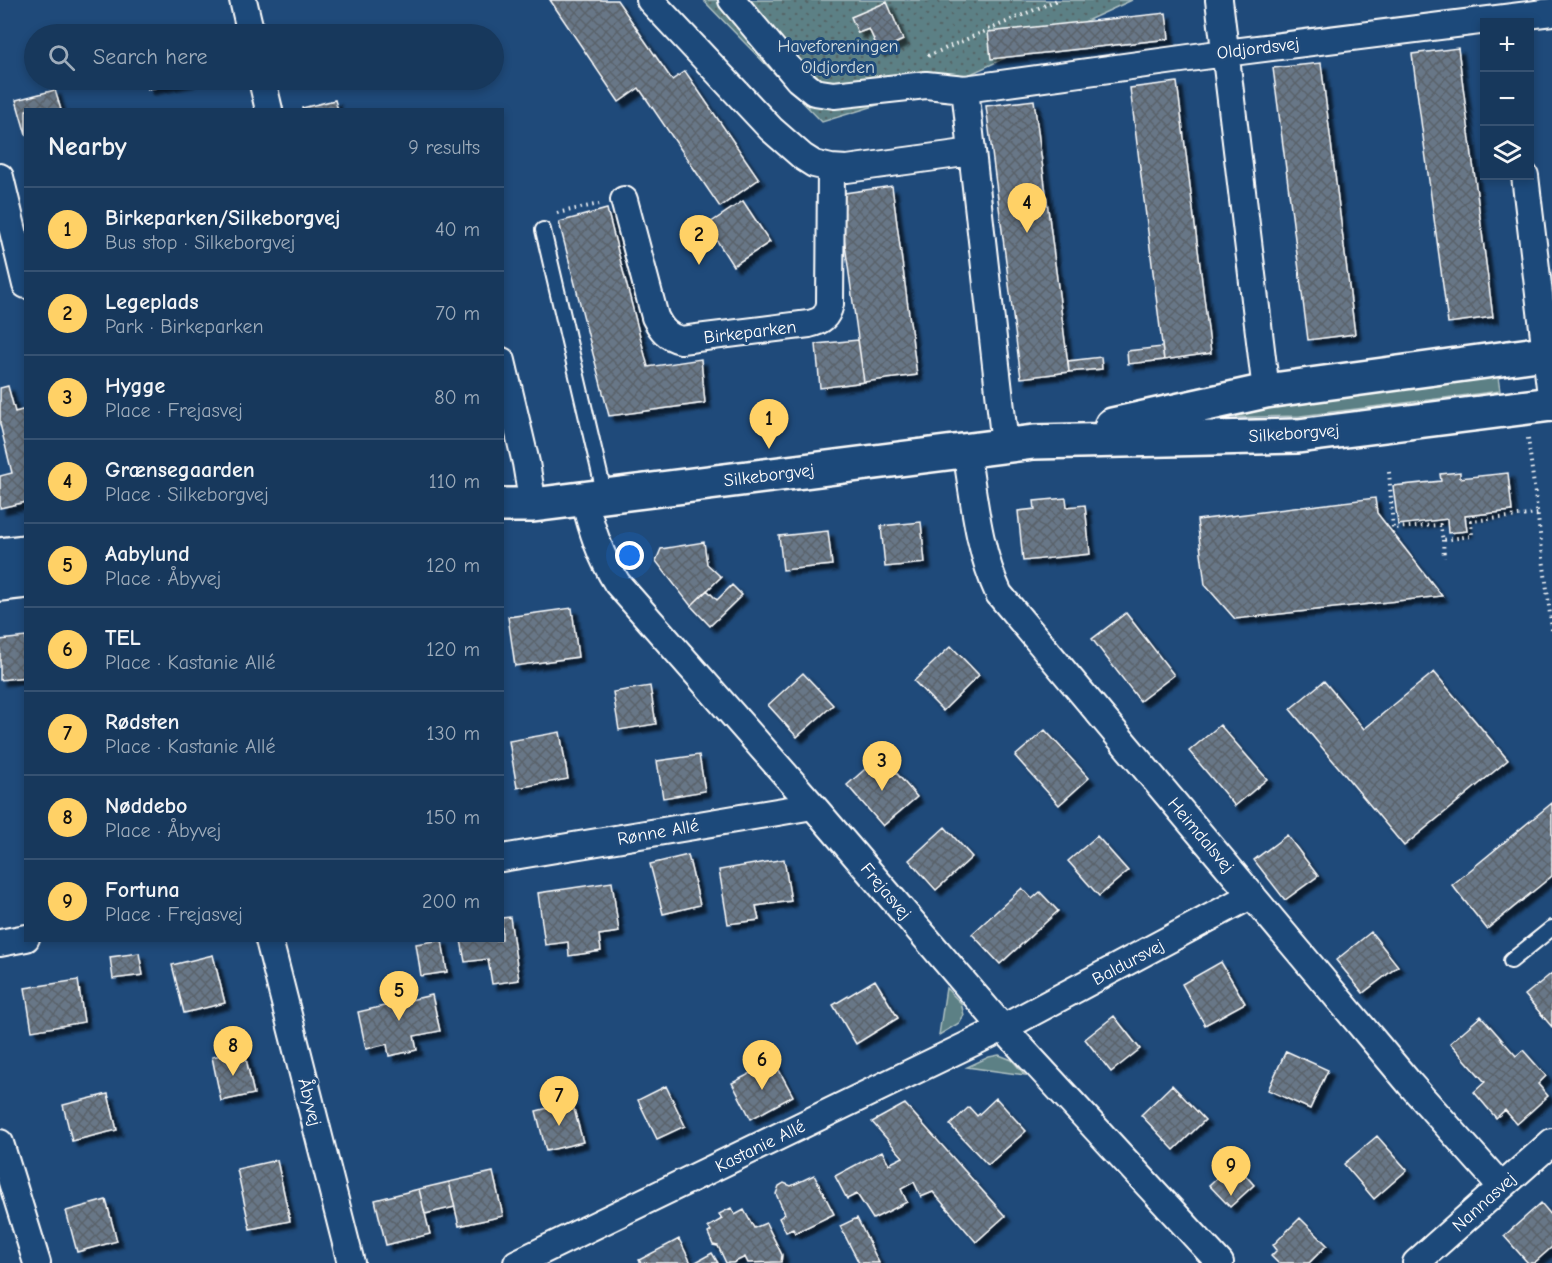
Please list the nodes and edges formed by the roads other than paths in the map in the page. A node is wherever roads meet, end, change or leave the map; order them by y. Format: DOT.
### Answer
graph roads {
  1 [pos="243,0"];
  2 [pos="650,0"];
  3 [pos="732,0"];
  4 [pos="1219,0"];
  5 [pos="1552,12"];
  6 [pos="1518,18"];
  7 [pos="1480,23"];
  8 [pos="249,24"];
  9 [pos="1225,52"];
  10 [pos="965,89"];
  11 [pos="264,90"];
  12 [pos="269,108"];
  13 [pos="972,152"];
  14 [pos="831,168"];
  15 [pos="0,177"];
  16 [pos="1526,180"];
  17 [pos="624,200"];
  18 [pos="543,231"];
  19 [pos="24,270"];
  20 [pos="1549,352"];
  21 [pos="504,370"];
  22 [pos="1266,391"];
  23 [pos="1552,404"];
  24 [pos="1020,443"];
  25 [pos="966,450"];
  26 [pos="595,498"];
  27 [pos="513,508"];
  28 [pos="24,552"];
  29 [pos="0,555"];
  30 [pos="24,581"];
  31 [pos="0,584"];
  32 [pos="813,806"];
  33 [pos="504,858"];
  34 [pos="1252,896"];
  35 [pos="1552,928"];
  36 [pos="24,938"];
  37 [pos="270,942"];
  38 [pos="0,943"];
  39 [pos="1511,961"];
  40 [pos="1003,1028"];
  41 [pos="1552,1142"];
  42 [pos="0,1143"];
  43 [pos="1502,1186"];
  44 [pos="37,1263"];
  45 [pos="351,1263"];
  46 [pos="517,1263"];
  47 [pos="1220,1263"];
  48 [pos="1416,1263"];
  1 -- 8 [label="street"];
  2 -- 14 [label="street"];
  3 -- 10 [label="street, Oldjordsvej"];
  4 -- 9 [label="street"];
  5 -- 6 [label="street, Oldjordsvej"];
  7 -- 9 [label="street, Oldjordsvej"];
  9 -- 10 [label="street, Oldjordsvej"];
  9 -- 22 [label="street"];
  10 -- 13 [label="street"];
  11 -- 12 [label="street"];
  13 -- 14 [label="street"];
  13 -- 24 [label="street"];
  14 -- 17 [label="street, Birkeparken"];
  15 -- 19 [label="street"];
  16 -- 20 [label="street, Silkeborgvej"];
  18 -- 26 [label="lane"];
  20 -- 22 [label="street, Silkeborgvej"];
  20 -- 23 [label="street, Silkeborgvej"];
  21 -- 27 [label="street"];
  22 -- 24 [label="street, Silkeborgvej"];
  23 -- 24 [label="street, Silkeborgvej"];
  24 -- 25 [label="street, Silkeborgvej"];
  25 -- 26 [label="street, Silkeborgvej"];
  25 -- 34 [label="street, Heimdalsvej"];
  26 -- 27 [label="street, Silkeborgvej"];
  26 -- 32 [label="street, Frejasvej"];
  28 -- 29 [label="street"];
  30 -- 31 [label="street"];
  32 -- 33 [label="street, Rønne Allé"];
  32 -- 40 [label="street, Frejasvej"];
  34 -- 40 [label="street, Baldursvej"];
  34 -- 43 [label="street, Heimdalsvej"];
  35 -- 39 [label="lane"];
  36 -- 38 [label="street"];
  37 -- 45 [label="street, Åbyvej"];
  40 -- 46 [label="street, Kastanie Allé"];
  40 -- 47 [label="street, Frejasvej"];
  41 -- 43 [label="street, Nannasvej"];
  42 -- 44 [label="street"];
  43 -- 48 [label="street, Nannasvej"];
}
